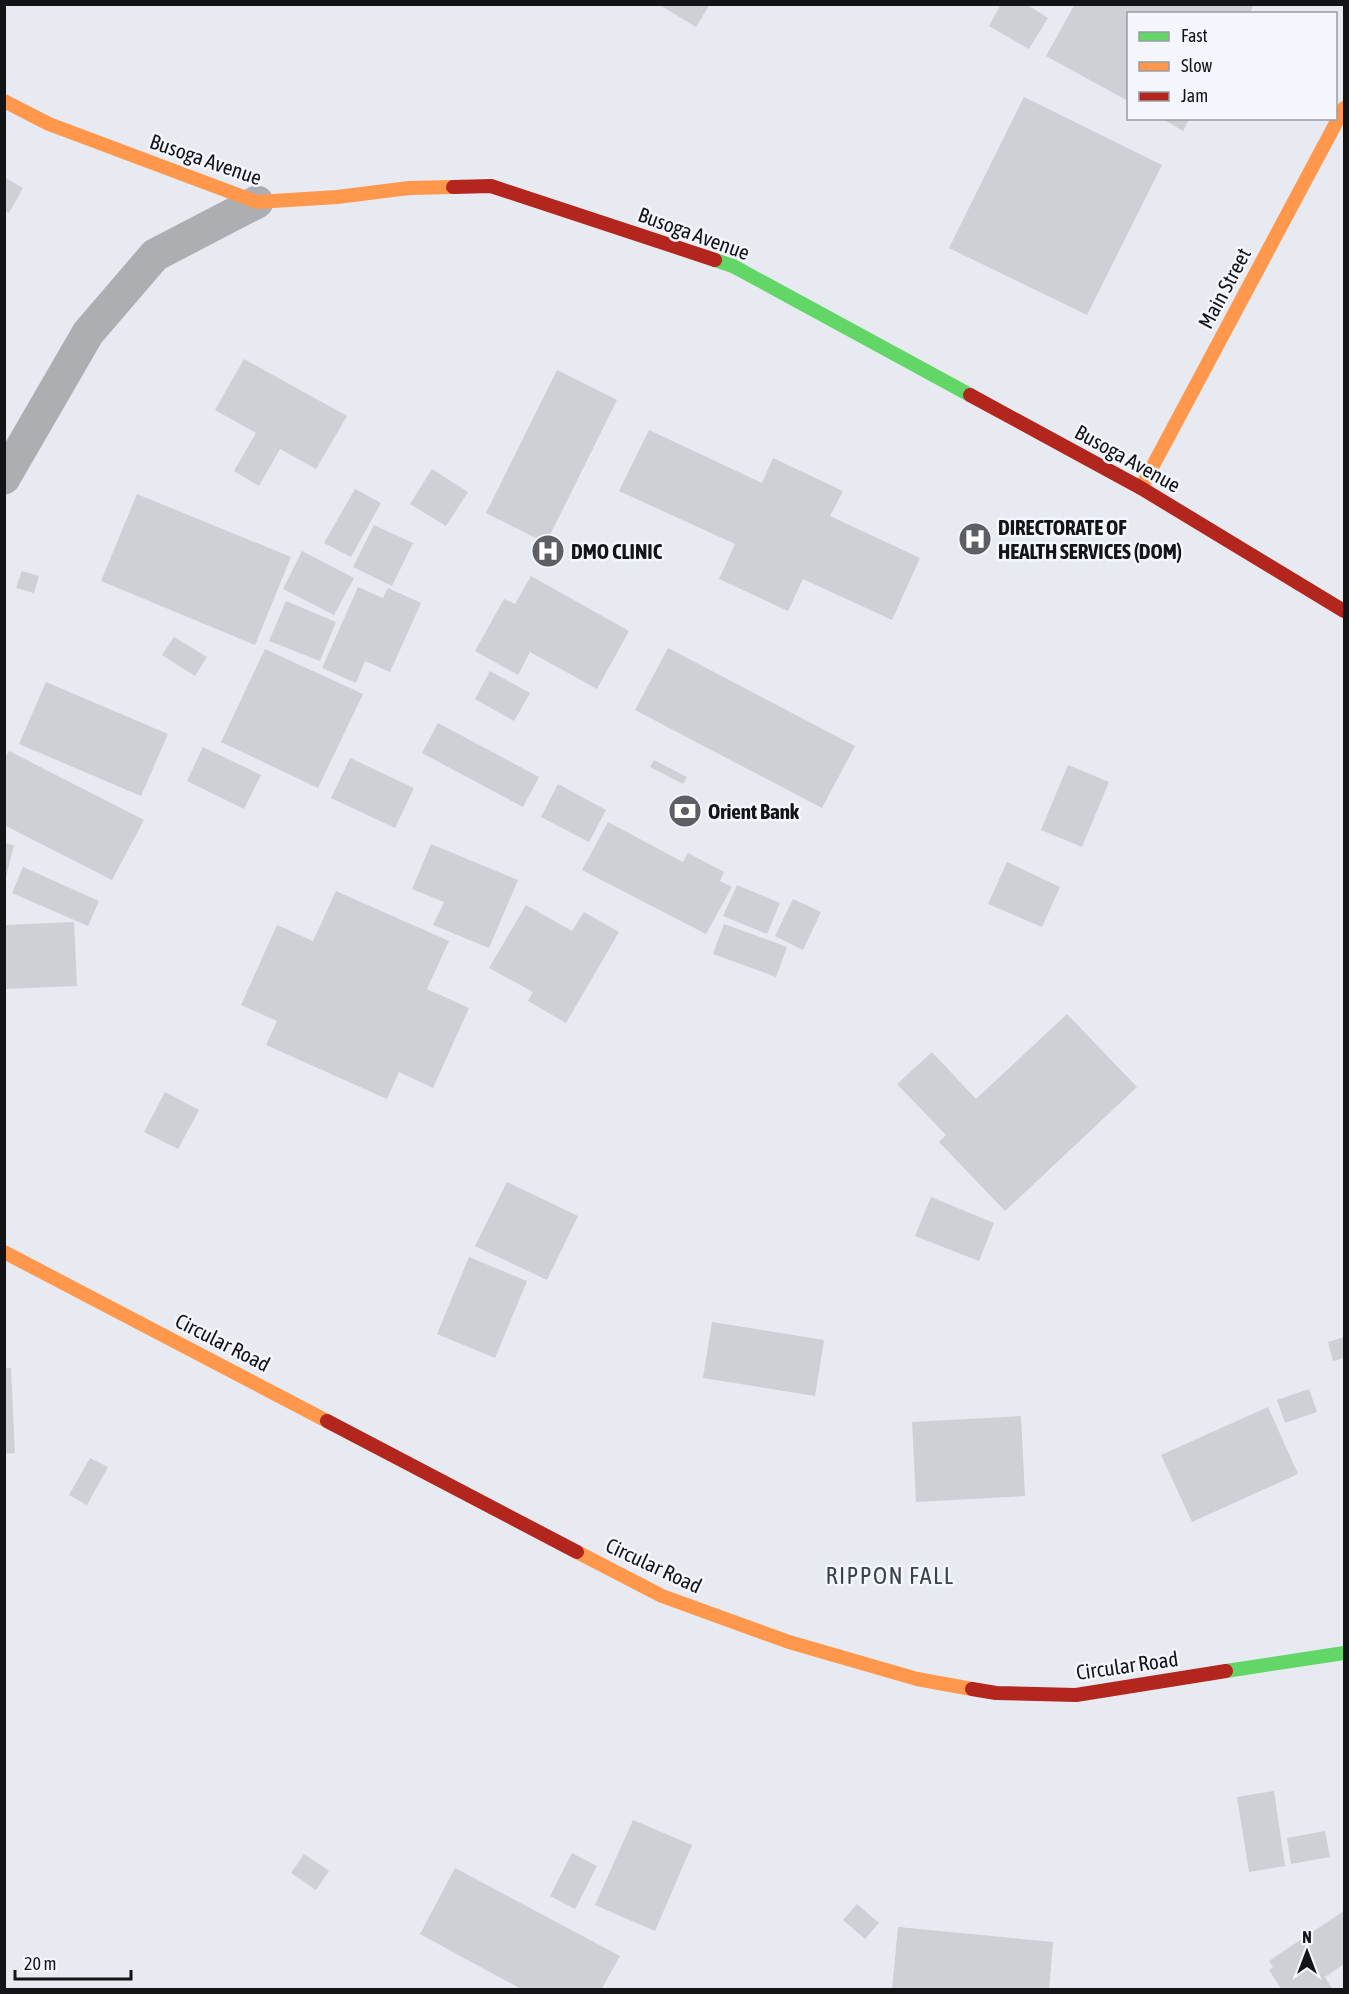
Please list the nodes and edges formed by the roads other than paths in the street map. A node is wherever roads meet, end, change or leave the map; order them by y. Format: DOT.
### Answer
graph roads {
  1 [pos="4,101"];
  2 [pos="1344,108"];
  3 [pos="257,202"];
  4 [pos="4,478"];
  5 [pos="1142,488"];
  6 [pos="1344,611"];
  7 [pos="4,1252"];
  8 [pos="1344,1653"];
  1 -- 3 [label="street, Busoga Avenue"];
  2 -- 5 [label="street, Main Street"];
  3 -- 4 [label="street"];
  3 -- 5 [label="street, Busoga Avenue"];
  5 -- 6 [label="street, Busoga Avenue"];
  7 -- 8 [label="street, Circular Road"];
}
